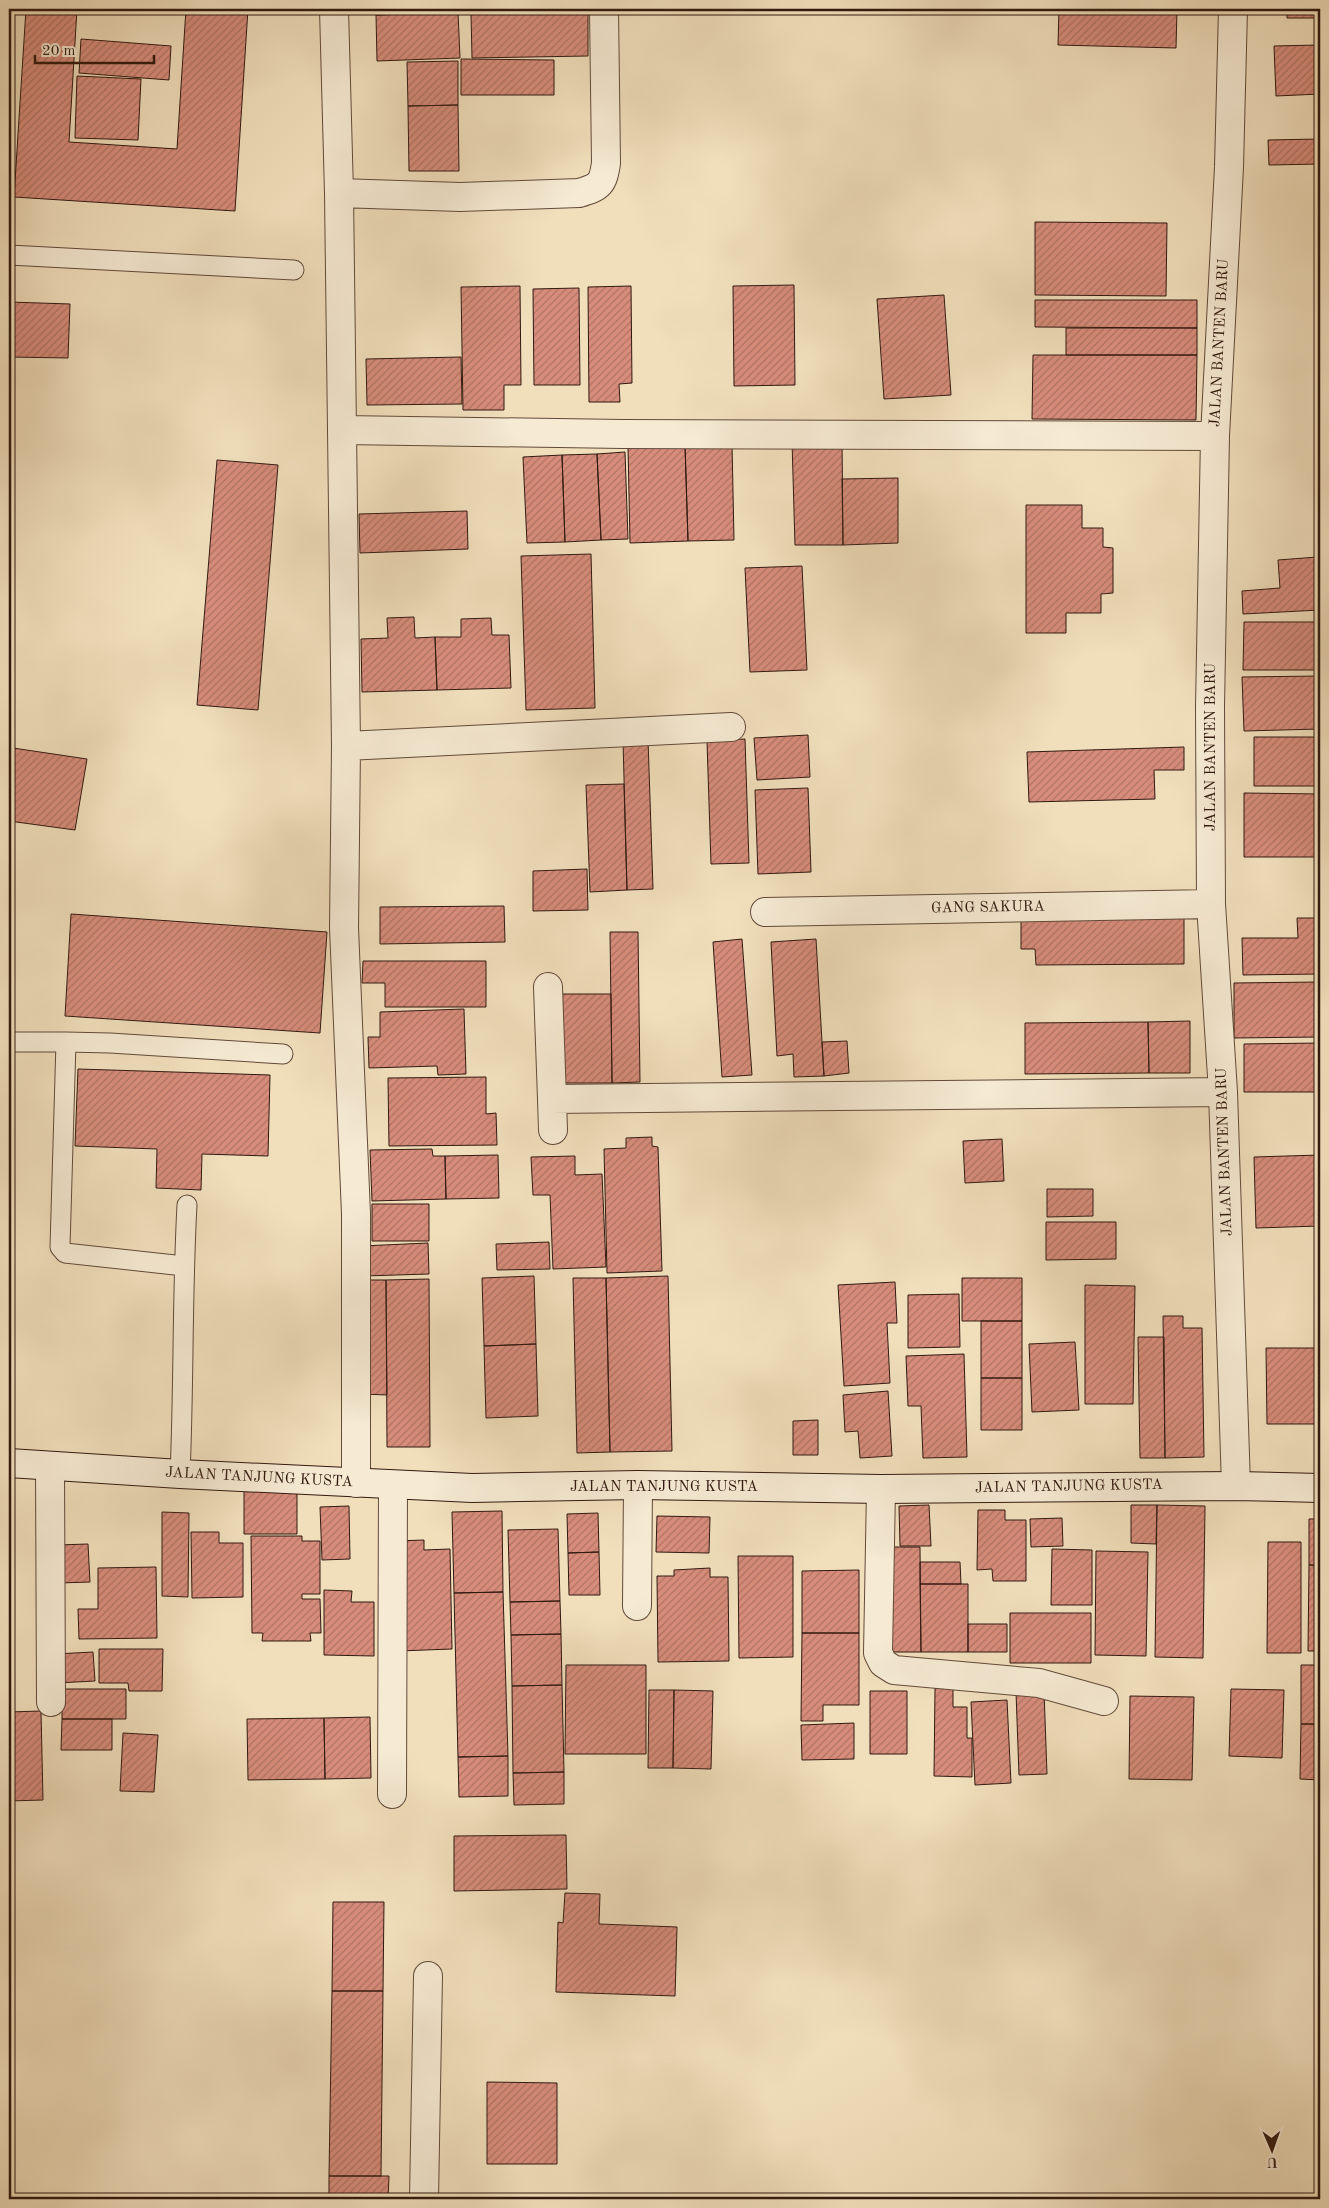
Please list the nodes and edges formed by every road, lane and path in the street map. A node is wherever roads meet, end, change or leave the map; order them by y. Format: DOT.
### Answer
graph roads {
  1 [pos="334,9"];
  2 [pos="604,9"];
  3 [pos="1233,9"];
  4 [pos="339,192"];
  5 [pos="9,255"];
  6 [pos="294,270"];
  7 [pos="343,430"];
  8 [pos="1216,436"];
  9 [pos="731,727"];
  10 [pos="346,746"];
  11 [pos="1211,904"];
  12 [pos="764,912"];
  13 [pos="548,987"];
  14 [pos="9,1042"];
  15 [pos="66,1042"];
  16 [pos="283,1054"];
  17 [pos="1223,1092"];
  18 [pos="552,1099"];
  19 [pos="554,1130"];
  20 [pos="187,1205"];
  21 [pos="184,1266"];
  22 [pos="9,1463"];
  23 [pos="50,1466"];
  24 [pos="180,1474"];
  25 [pos="356,1483"];
  26 [pos="393,1485"];
  27 [pos="638,1485"];
  28 [pos="1236,1486"];
  29 [pos="1320,1488"];
  30 [pos="881,1489"];
  31 [pos="637,1606"];
  32 [pos="1104,1701"];
  33 [pos="51,1702"];
  34 [pos="392,1794"];
  35 [pos="428,1976"];
  36 [pos="424,2199"];
  1 -- 4 [label="street"];
  2 -- 4 [label="street"];
  3 -- 8 [label="street, JALAN BANTEN BARU"];
  4 -- 7 [label="street"];
  5 -- 6 [label="lane"];
  7 -- 8 [label="street"];
  7 -- 10 [label="street"];
  8 -- 11 [label="street, JALAN BANTEN BARU"];
  9 -- 10 [label="street"];
  10 -- 25 [label="street"];
  11 -- 12 [label="street, GANG SAKURA"];
  11 -- 17 [label="street, JALAN BANTEN BARU"];
  13 -- 18 [label="street"];
  14 -- 15 [label="lane"];
  15 -- 16 [label="lane"];
  15 -- 21 [label="lane"];
  17 -- 18 [label="street"];
  17 -- 28 [label="street, JALAN BANTEN BARU"];
  18 -- 19 [label="street"];
  20 -- 21 [label="lane"];
  21 -- 24 [label="lane"];
  22 -- 23 [label="street, JALAN TANJUNG KUSTA"];
  23 -- 24 [label="street, JALAN TANJUNG KUSTA"];
  23 -- 33 [label="street"];
  24 -- 25 [label="street, JALAN TANJUNG KUSTA"];
  25 -- 26 [label="street, JALAN TANJUNG KUSTA"];
  26 -- 27 [label="street, JALAN TANJUNG KUSTA"];
  26 -- 34 [label="street"];
  27 -- 30 [label="street, JALAN TANJUNG KUSTA"];
  27 -- 31 [label="street"];
  28 -- 29 [label="street, JALAN TANJUNG KUSTA"];
  28 -- 30 [label="street, JALAN TANJUNG KUSTA"];
  30 -- 32 [label="street"];
  35 -- 36 [label="street"];
}
